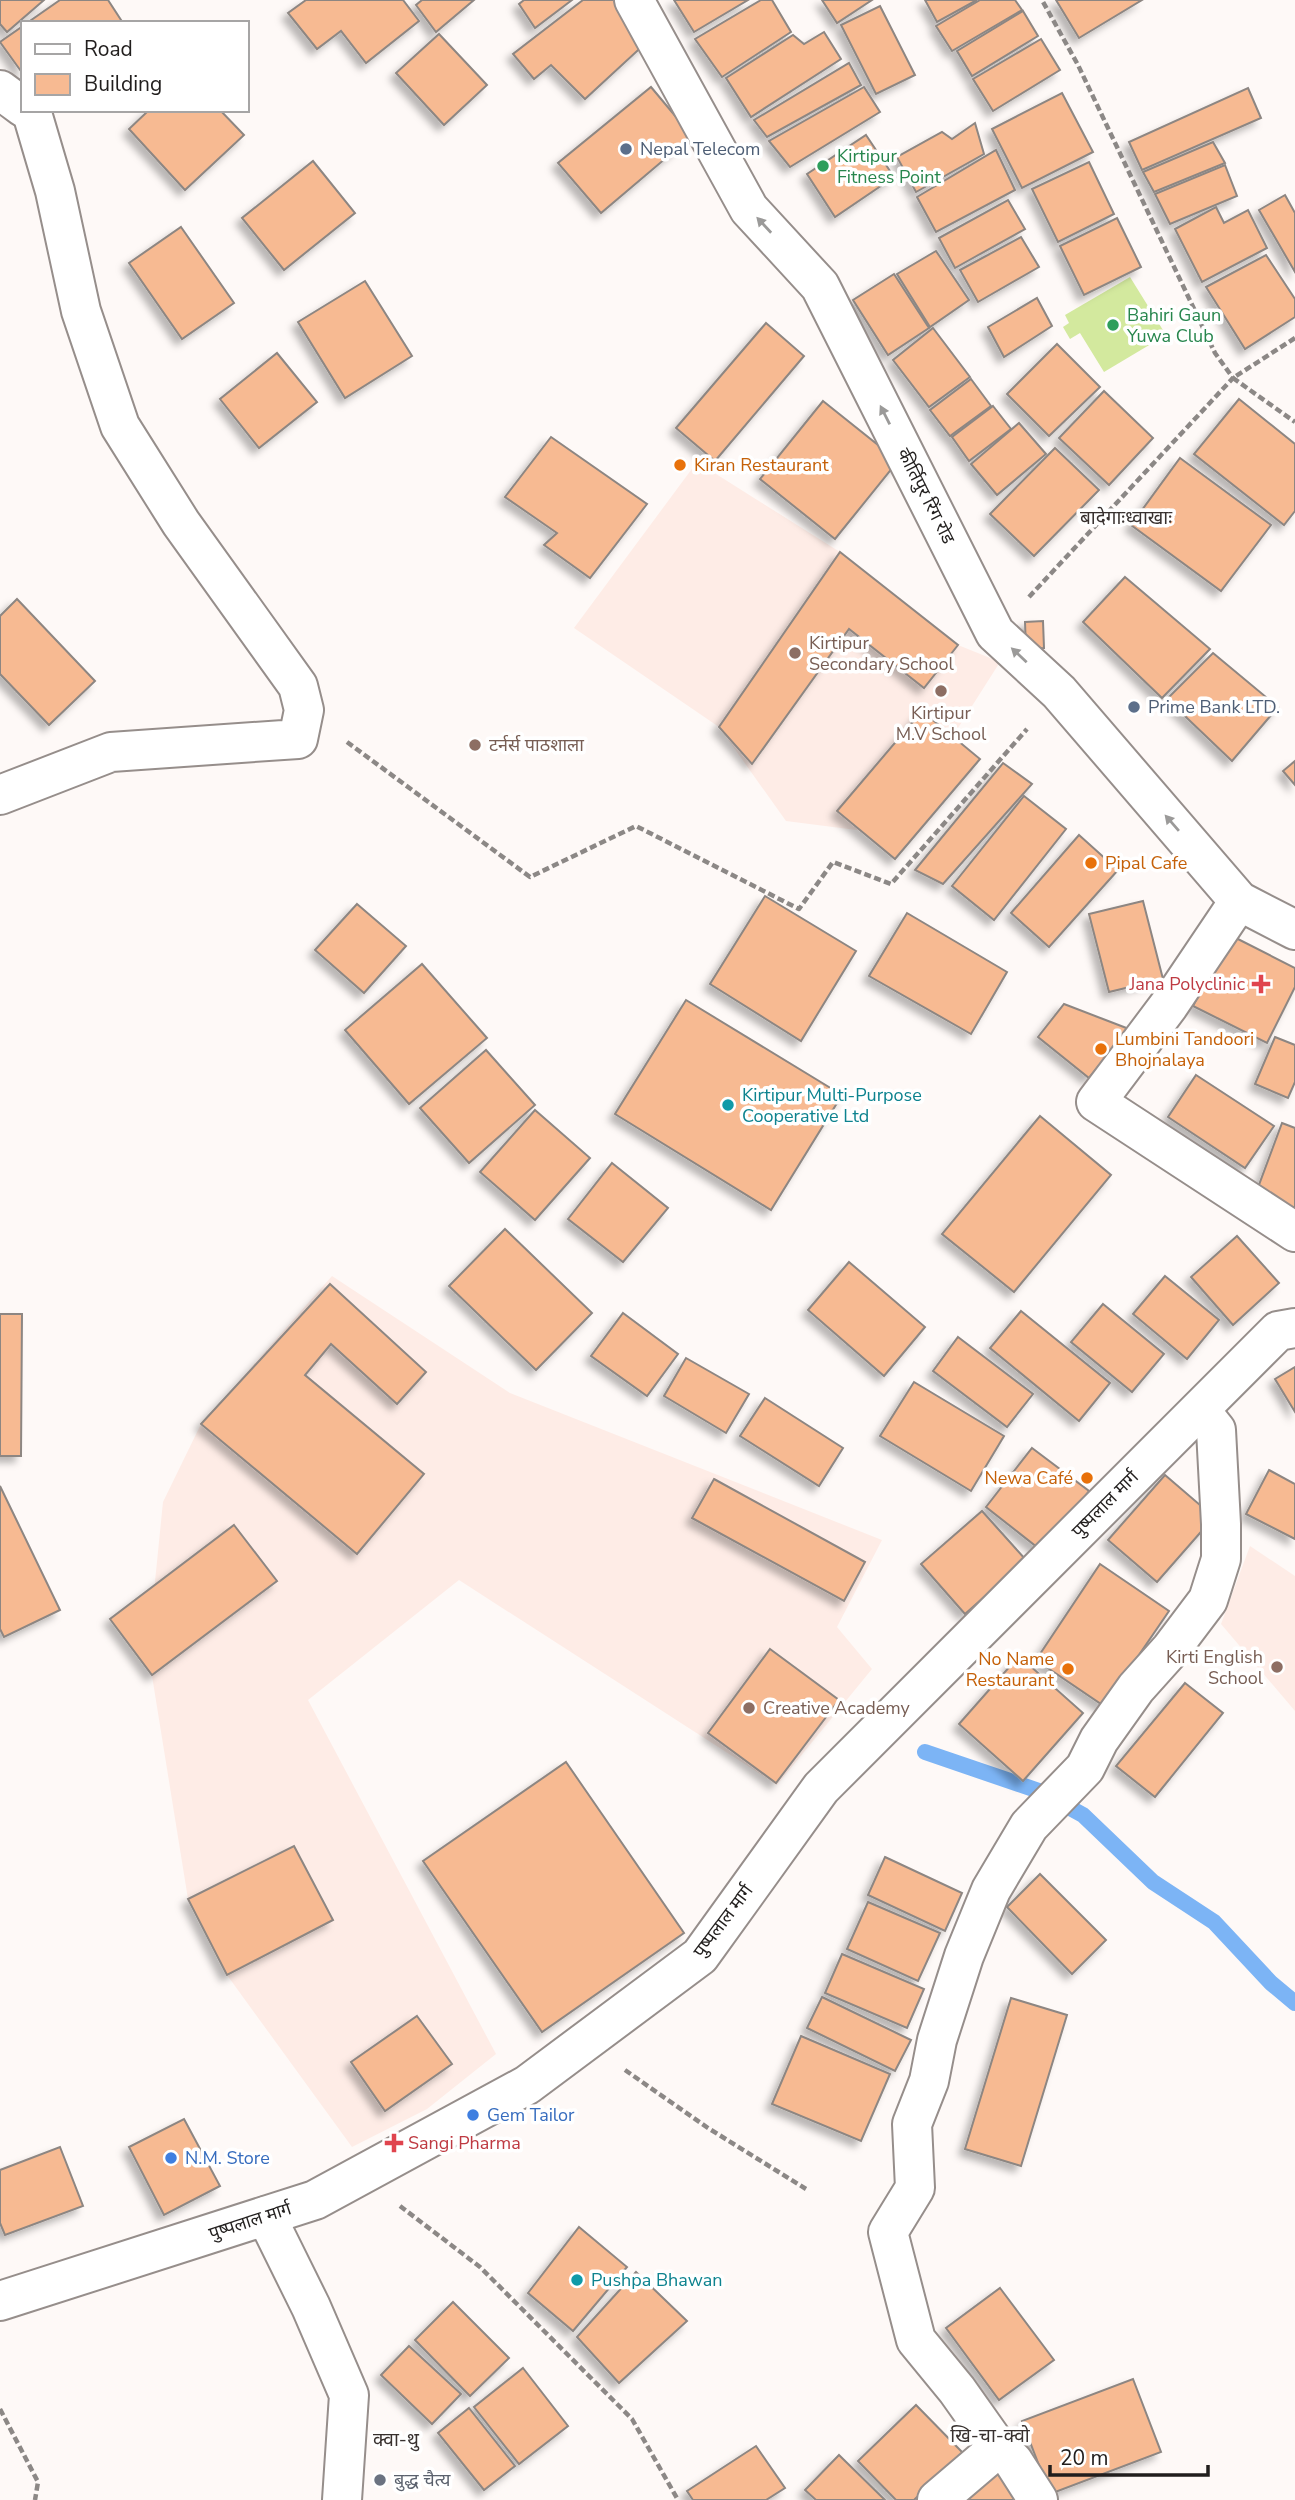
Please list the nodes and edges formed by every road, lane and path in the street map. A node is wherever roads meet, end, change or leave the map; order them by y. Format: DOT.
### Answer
graph roads {
  1 [pos="634,0"];
  2 [pos="1042,0"];
  3 [pos="0,90"];
  4 [pos="21,106"];
  5 [pos="31,112"];
  6 [pos="1295,338"];
  7 [pos="1233,378"];
  8 [pos="1295,422"];
  9 [pos="995,633"];
  10 [pos="1059,692"];
  11 [pos="304,710"];
  12 [pos="0,795"];
  13 [pos="1239,901"];
  14 [pos="1295,930"];
  15 [pos="1295,1232"];
  16 [pos="1295,1328"];
  17 [pos="1200,1410"];
  18 [pos="593,2036"];
  19 [pos="360,2176"];
  20 [pos="806,2189"];
  21 [pos="266,2216"];
  22 [pos="0,2301"];
  23 [pos="0,2409"];
  24 [pos="998,2448"];
  25 [pos="35,2500"];
  26 [pos="342,2500"];
  27 [pos="678,2500"];
  28 [pos="937,2500"];
  29 [pos="1038,2500"];
  9 -- 1 [label="street, कीर्तिपुर रिंग रोड, one-way"];
  2 -- 7 [label="path"];
  3 -- 4 [label="street"];
  5 -- 11 [label="street"];
  6 -- 7 [label="path"];
  7 -- 8 [label="path"];
  7 -- 9 [label="path"];
  10 -- 9 [label="street, कीर्तिपुर रिंग रोड, one-way"];
  10 -- 11 [label="path"];
  13 -- 10 [label="street, कीर्तिपुर रिंग रोड, one-way"];
  11 -- 12 [label="street"];
  13 -- 14 [label="street, कीर्तिपुर रिंग रोड"];
  13 -- 15 [label="street"];
  16 -- 17 [label="street, पुष्पलाल मार्ग"];
  17 -- 18 [label="street, पुष्पलाल मार्ग"];
  17 -- 24 [label="street"];
  18 -- 19 [label="street, पुष्पलाल मार्ग"];
  18 -- 20 [label="path"];
  19 -- 21 [label="street, पुष्पलाल मार्ग"];
  19 -- 27 [label="path"];
  21 -- 22 [label="street, पुष्पलाल मार्ग"];
  21 -- 26 [label="street"];
  23 -- 25 [label="path"];
  24 -- 28 [label="street"];
  24 -- 29 [label="street"];
}
